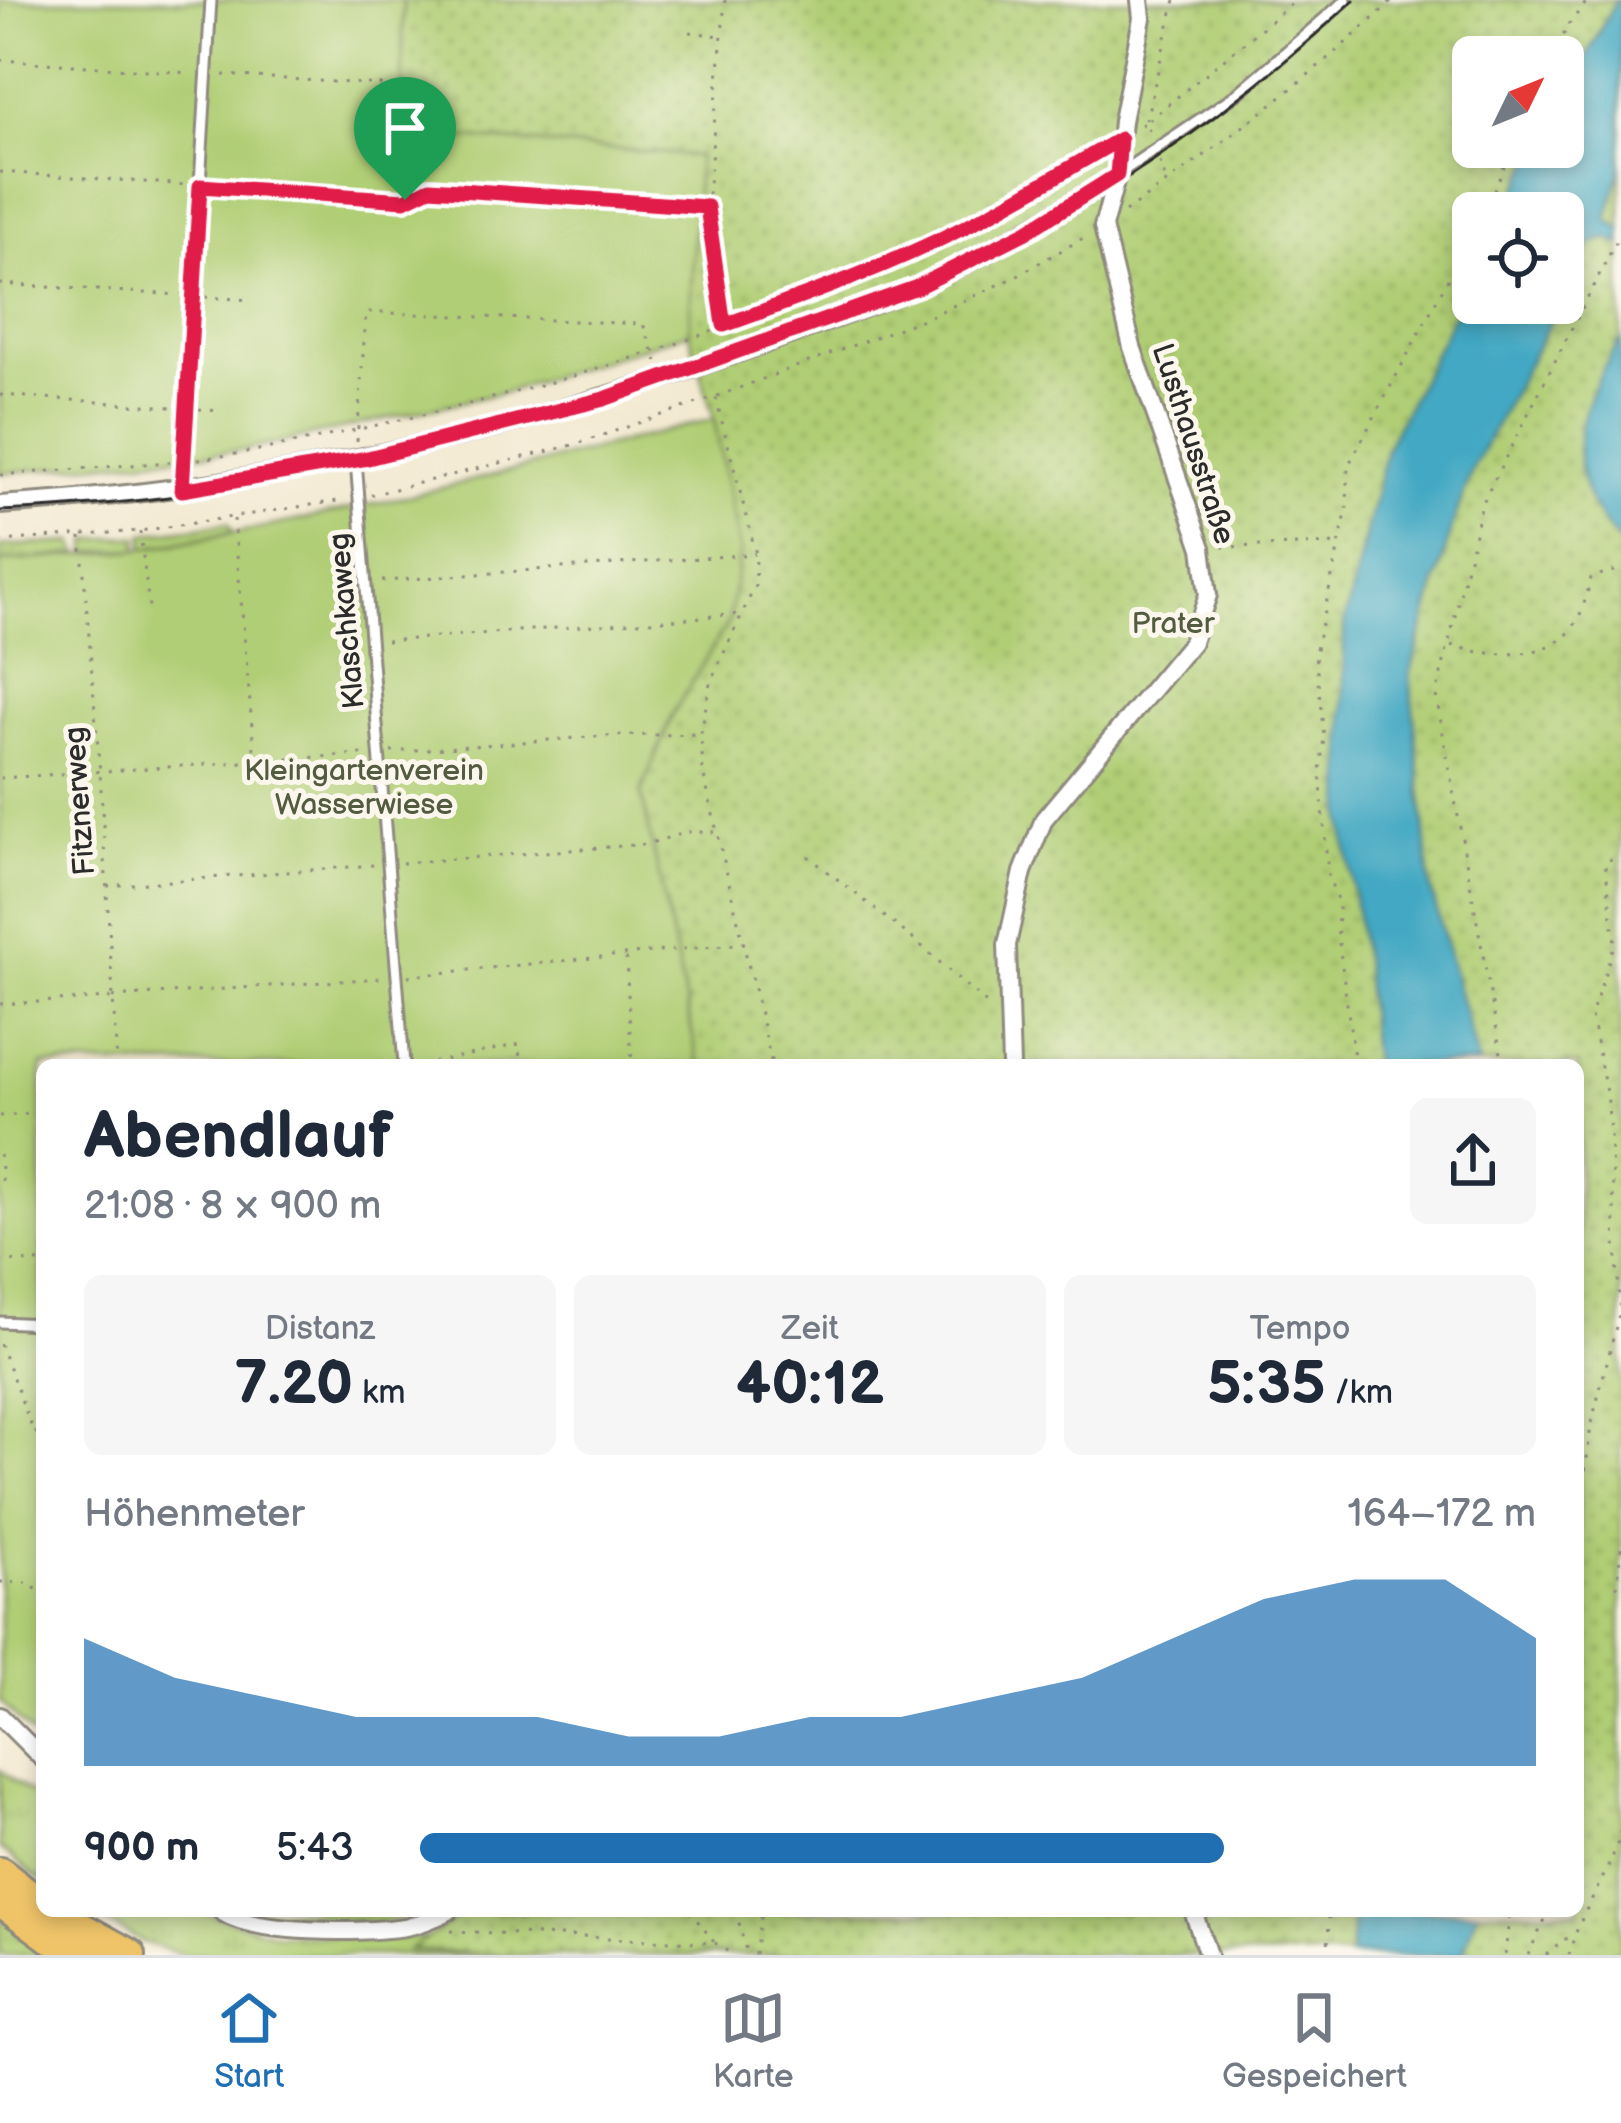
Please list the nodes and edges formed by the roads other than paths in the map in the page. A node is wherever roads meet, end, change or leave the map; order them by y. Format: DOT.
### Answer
graph roads {
  1 [pos="211,0"];
  2 [pos="1150,0"];
  3 [pos="1346,0"];
  4 [pos="1141,9"];
  5 [pos="1117,175"];
  6 [pos="356,460"];
  7 [pos="182,490"];
  8 [pos="0,505"];
  9 [pos="404,1059"];
  10 [pos="1011,1059"];
  11 [pos="0,1322"];
  12 [pos="36,1324"];
  13 [pos="0,1716"];
  14 [pos="36,1752"];
  15 [pos="0,1873"];
  16 [pos="0,1900"];
  17 [pos="36,1901"];
  18 [pos="61,1917"];
  19 [pos="229,1917"];
  20 [pos="438,1917"];
  21 [pos="1195,1917"];
  22 [pos="84,1955"];
  23 [pos="130,1955"];
  24 [pos="1208,1955"];
  1 -- 7 [label="lane"];
  2 -- 4 [label="lane"];
  3 -- 5 [label="lane"];
  4 -- 5 [label="street, Lusthausstraße"];
  5 -- 6 [label="street"];
  5 -- 10 [label="street, Lusthausstraße"];
  6 -- 7 [label="street"];
  6 -- 9 [label="lane, Klaschkaweg"];
  7 -- 8 [label="street"];
  11 -- 12 [label="lane"];
  13 -- 14 [label="street"];
  15 -- 17 [label="highway"];
  16 -- 22 [label="highway"];
  18 -- 23 [label="highway"];
  19 -- 20 [label="street"];
  21 -- 24 [label="street"];
}
